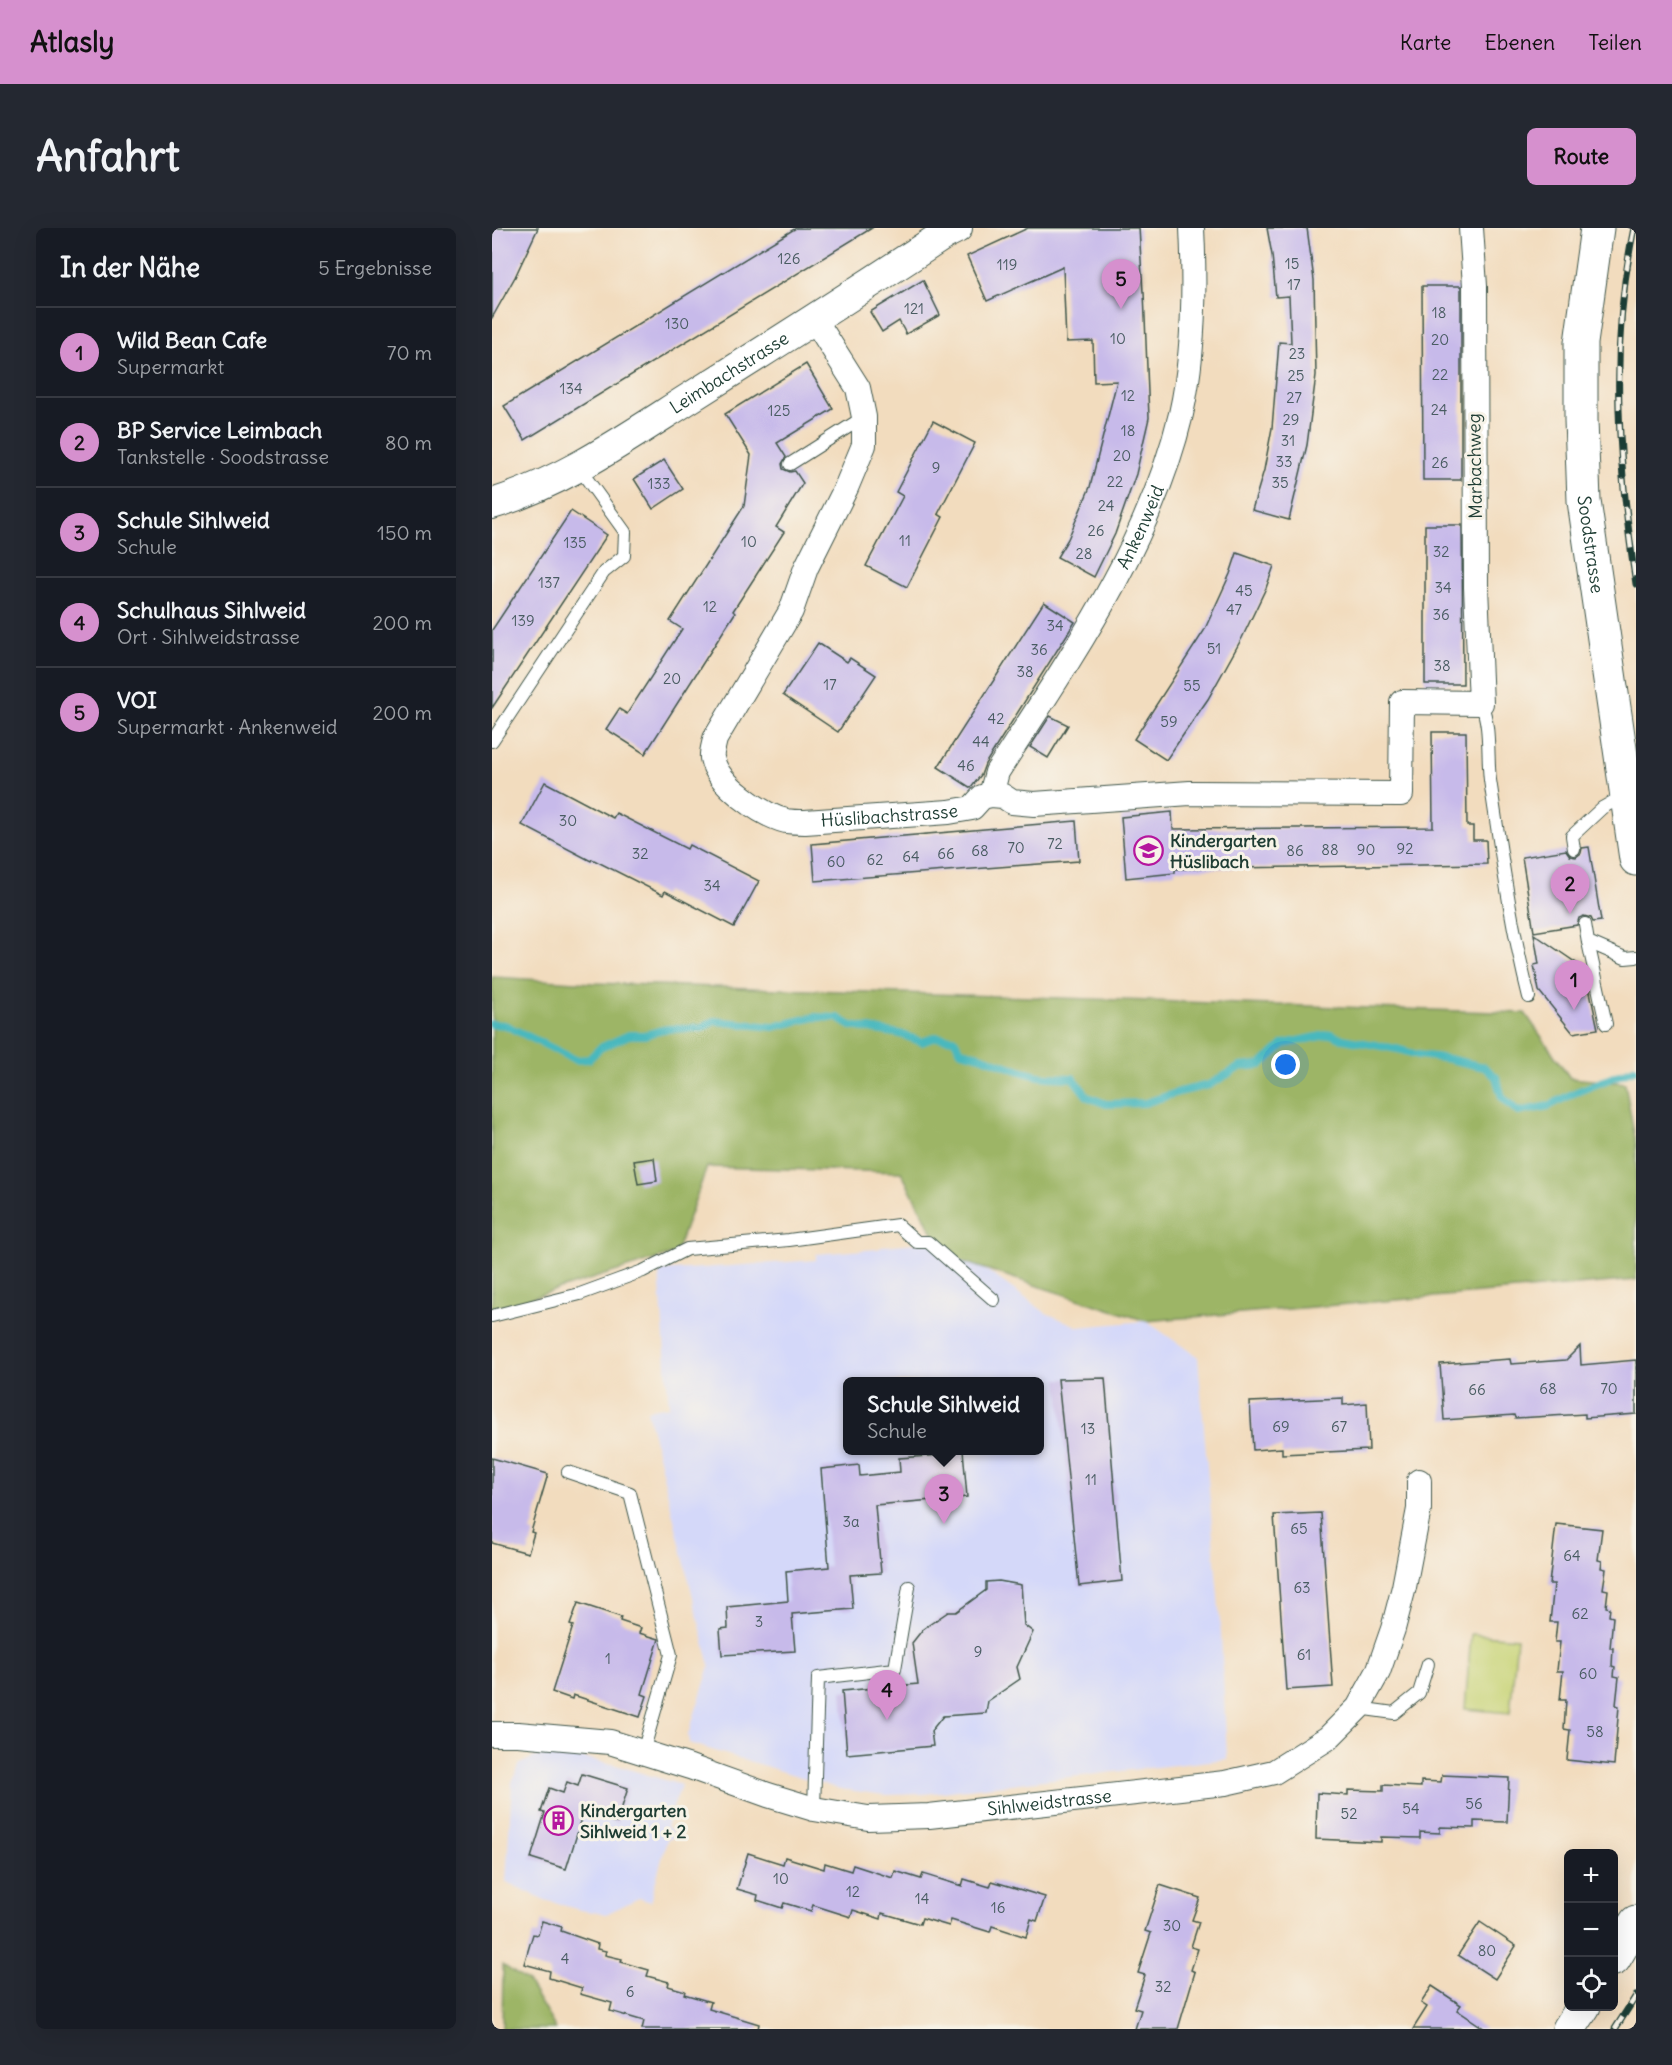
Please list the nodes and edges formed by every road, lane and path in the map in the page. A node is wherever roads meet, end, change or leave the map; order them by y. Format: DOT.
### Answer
graph roads {
  1 [pos="957,228"];
  2 [pos="1192,228"];
  3 [pos="1471,228"];
  4 [pos="1597,228"];
  5 [pos="815,320"];
  6 [pos="864,417"];
  7 [pos="790,464"];
  8 [pos="579,468"];
  9 [pos="492,504"];
  10 [pos="1481,703"];
  11 [pos="492,741"];
  12 [pos="991,795"];
  13 [pos="1626,795"];
  14 [pos="1574,849"];
  15 [pos="1636,859"];
  16 [pos="1585,924"];
  17 [pos="1588,942"];
  18 [pos="1636,957"];
  19 [pos="1529,997"];
  20 [pos="1606,1024"];
  21 [pos="994,1300"];
  22 [pos="492,1316"];
  23 [pos="568,1472"];
  24 [pos="1419,1481"];
  25 [pos="909,1587"];
  26 [pos="1428,1664"];
  27 [pos="1358,1708"];
  28 [pos="492,1734"];
  29 [pos="643,1752"];
  30 [pos="814,1809"];
  31 [pos="1636,1922"];
  32 [pos="1615,1957"];
  33 [pos="1581,2011"];
  34 [pos="1569,2029"];
  1 -- 5 [label="street, Leimbachstrasse"];
  2 -- 12 [label="street, Ankenweid"];
  3 -- 10 [label="street, Marbachweg"];
  4 -- 13 [label="main road, Soodstrasse"];
  5 -- 6 [label="street, Hüslibachstrasse"];
  5 -- 8 [label="street, Leimbachstrasse"];
  6 -- 7 [label="lane"];
  6 -- 12 [label="street, Hüslibachstrasse"];
  8 -- 9 [label="street, Leimbachstrasse"];
  8 -- 11 [label="lane"];
  10 -- 12 [label="street"];
  10 -- 19 [label="lane"];
  13 -- 14 [label="lane"];
  13 -- 15 [label="main road, Soodstrasse"];
  16 -- 17 [label="lane"];
  17 -- 18 [label="lane"];
  17 -- 20 [label="lane"];
  21 -- 22 [label="lane"];
  23 -- 29 [label="lane"];
  24 -- 27 [label="street, Sihlweidstrasse"];
  25 -- 30 [label="lane"];
  26 -- 27 [label="lane"];
  27 -- 30 [label="street, Sihlweidstrasse"];
  28 -- 29 [label="street, Sihlweidstrasse"];
  29 -- 30 [label="street, Sihlweidstrasse"];
  31 -- 32 [label="main road"];
  33 -- 34 [label="main road"];
}
